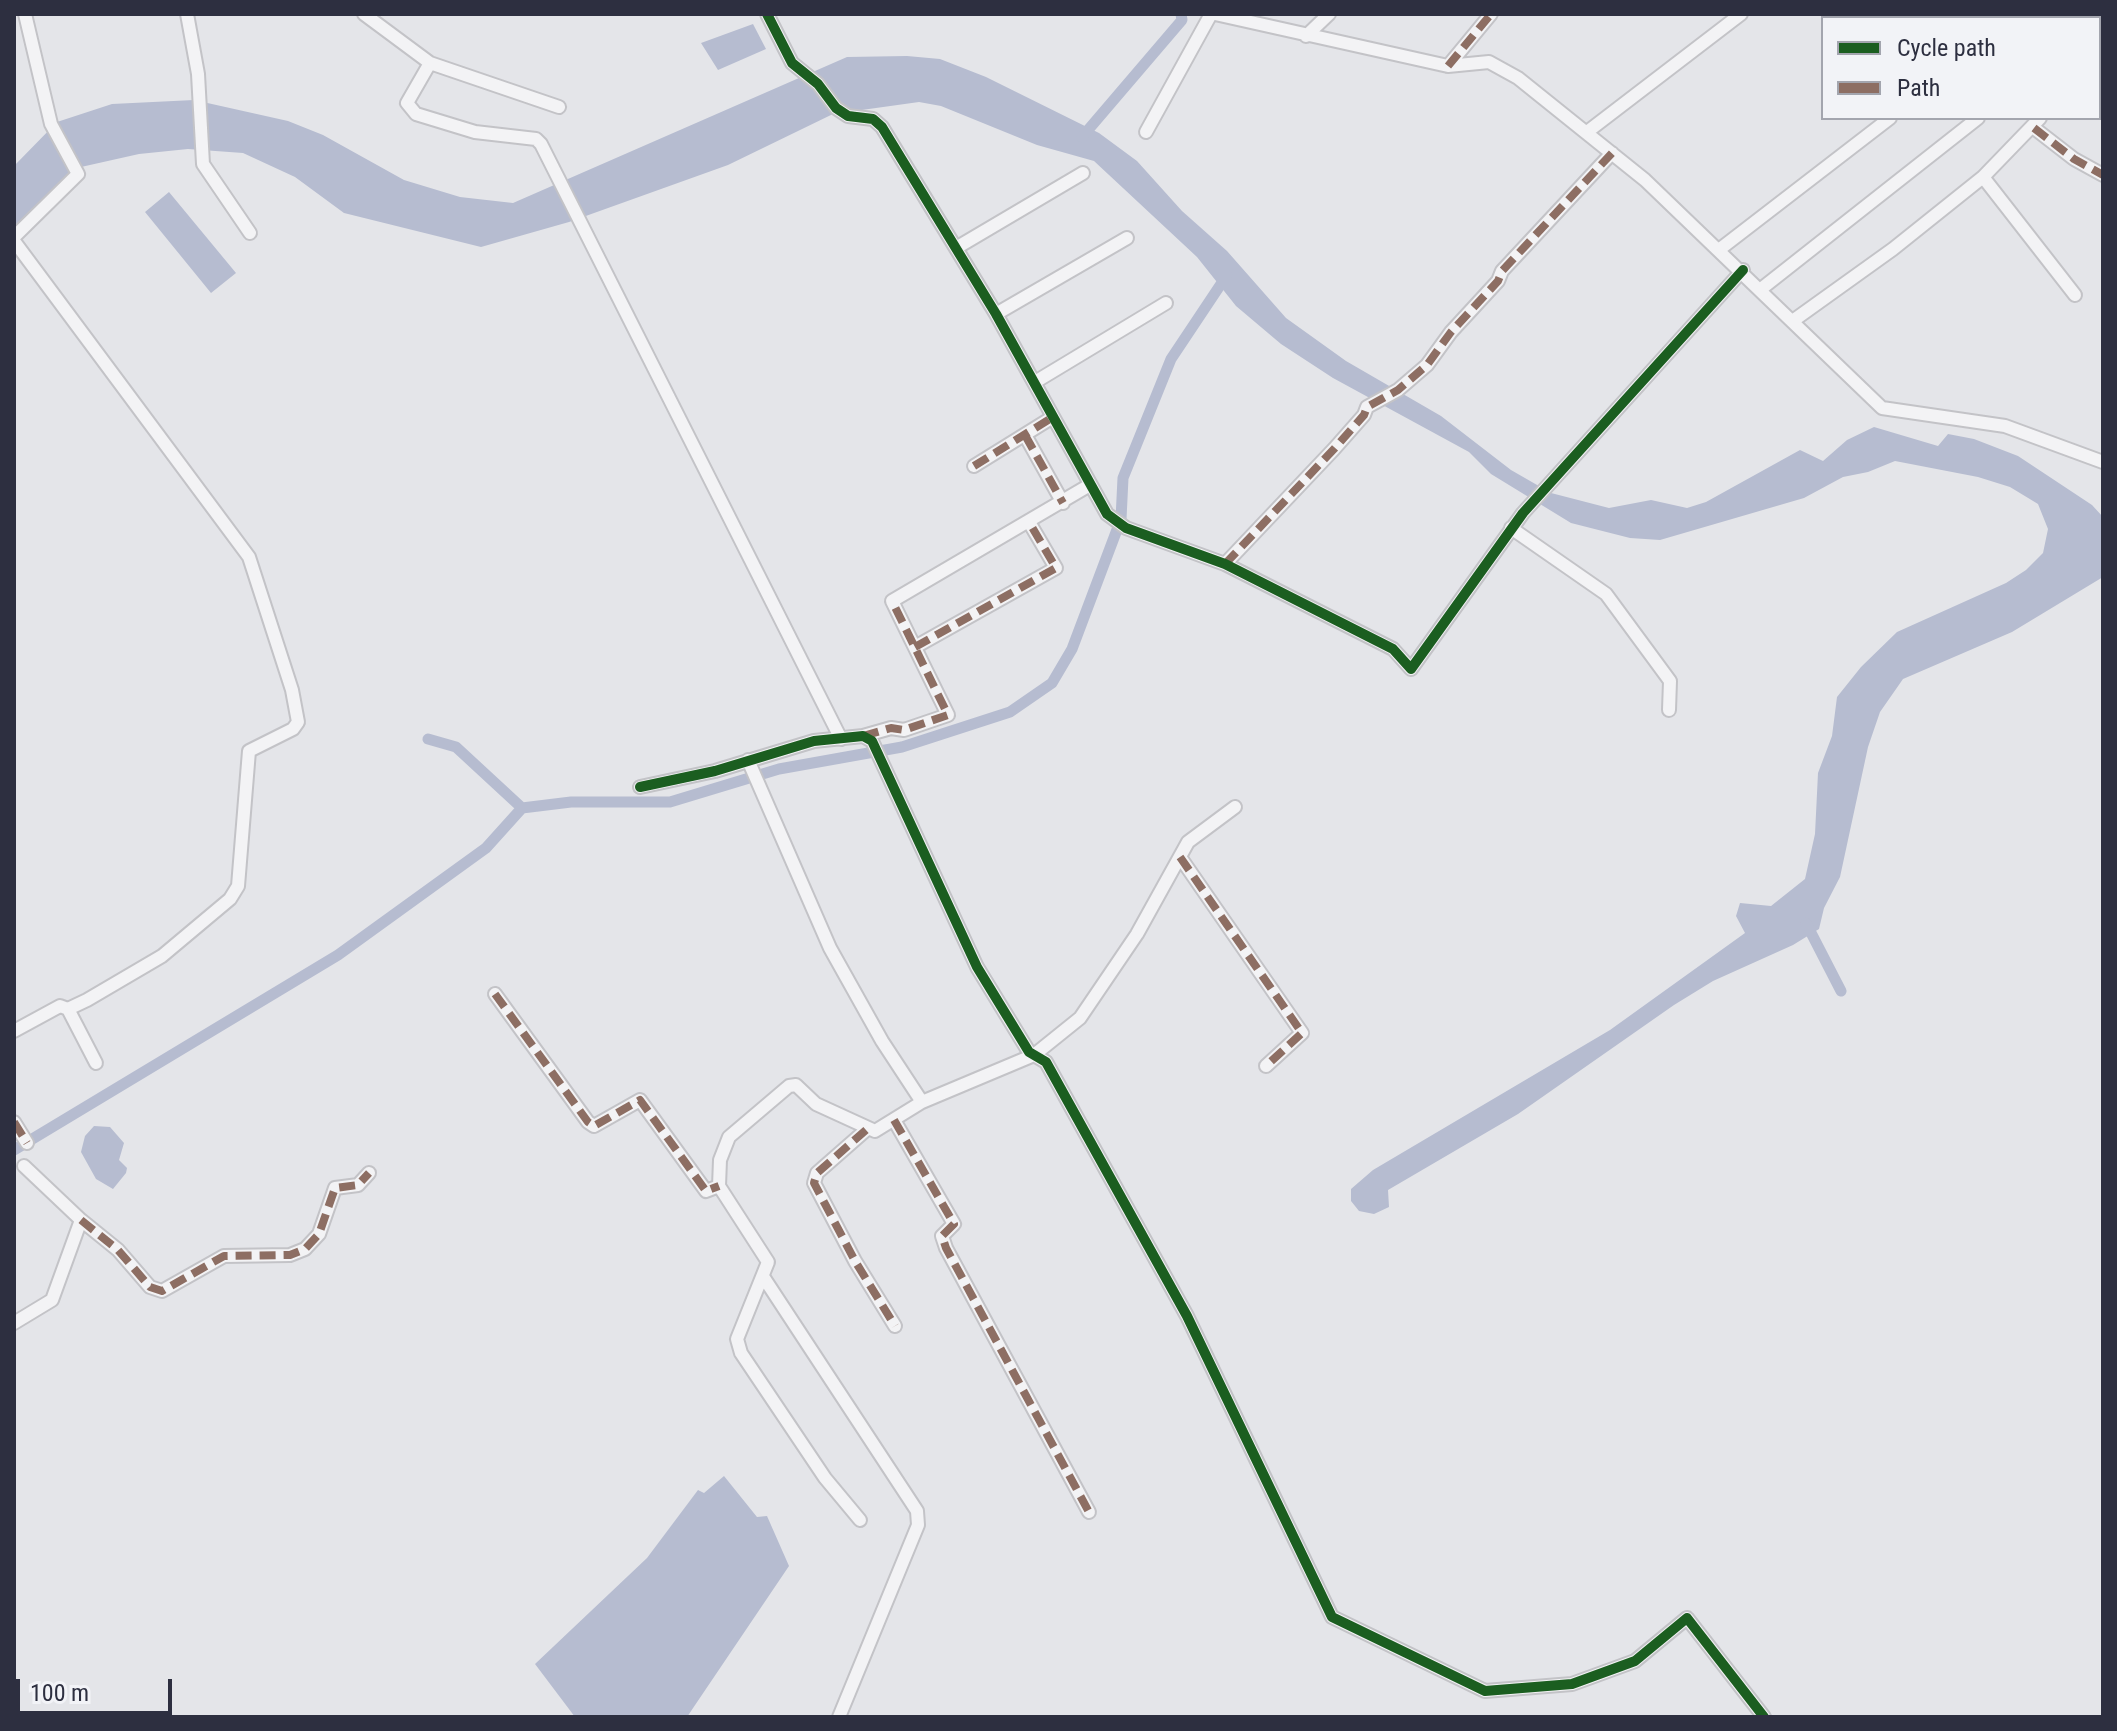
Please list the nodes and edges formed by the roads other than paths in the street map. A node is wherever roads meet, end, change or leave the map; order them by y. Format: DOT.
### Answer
graph roads {
  1 [pos="25,14"];
  2 [pos="187,14"];
  3 [pos="364,14"];
  4 [pos="767,14"];
  5 [pos="1213,14"];
  6 [pos="1329,14"];
  7 [pos="1491,14"];
  8 [pos="1741,14"];
  9 [pos="1306,36"];
  10 [pos="430,63"];
  11 [pos="1448,66"];
  12 [pos="559,107"];
  13 [pos="1887,120"];
  14 [pos="1975,120"];
  15 [pos="2037,123"];
  16 [pos="1146,132"];
  17 [pos="1587,132"];
  18 [pos="1612,153"];
  19 [pos="1083,173"];
  20 [pos="2103,175"];
  21 [pos="1983,177"];
  22 [pos="250,233"];
  23 [pos="1127,238"];
  24 [pos="14,239"];
  25 [pos="956,248"];
  26 [pos="1720,249"];
  27 [pos="1743,270"];
  28 [pos="1761,289"];
  29 [pos="2075,295"];
  30 [pos="1166,303"];
  31 [pos="996,314"];
  32 [pos="1794,320"];
  33 [pos="1035,382"];
  34 [pos="1053,417"];
  35 [pos="1025,435"];
  36 [pos="2103,462"];
  37 [pos="974,466"];
  38 [pos="1088,486"];
  39 [pos="1063,503"];
  40 [pos="1029,522"];
  41 [pos="1511,528"];
  42 [pos="1225,564"];
  43 [pos="915,647"];
  44 [pos="1669,710"];
  45 [pos="841,739"];
  46 [pos="867,739"];
  47 [pos="748,760"];
  48 [pos="640,787"];
  49 [pos="1235,807"];
  50 [pos="1180,857"];
  51 [pos="495,994"];
  52 [pos="68,1009"];
  53 [pos="14,1031"];
  54 [pos="1034,1055"];
  55 [pos="96,1063"];
  56 [pos="1266,1066"];
  57 [pos="922,1102"];
  58 [pos="894,1120"];
  59 [pos="14,1122"];
  60 [pos="866,1130"];
  61 [pos="27,1143"];
  62 [pos="24,1166"];
  63 [pos="369,1173"];
  64 [pos="719,1186"];
  65 [pos="81,1220"];
  66 [pos="764,1278"];
  67 [pos="14,1323"];
  68 [pos="895,1326"];
  69 [pos="1089,1512"];
  70 [pos="860,1520"];
  71 [pos="839,1717"];
  72 [pos="1764,1717"];
  1 -- 24 [label="street"];
  2 -- 22 [label="street"];
  3 -- 10 [label="street"];
  4 -- 25 [label="street"];
  5 -- 9 [label="street"];
  5 -- 16 [label="street"];
  6 -- 9 [label="street"];
  7 -- 11 [label="street"];
  8 -- 17 [label="street"];
  9 -- 11 [label="street"];
  10 -- 12 [label="street"];
  10 -- 45 [label="street"];
  11 -- 17 [label="street"];
  13 -- 26 [label="street"];
  14 -- 28 [label="street"];
  15 -- 20 [label="street"];
  15 -- 21 [label="street"];
  17 -- 18 [label="street"];
  18 -- 26 [label="street"];
  18 -- 42 [label="street"];
  19 -- 25 [label="street"];
  21 -- 29 [label="street"];
  21 -- 32 [label="street"];
  23 -- 31 [label="street"];
  24 -- 52 [label="street"];
  25 -- 31 [label="street"];
  26 -- 27 [label="street"];
  27 -- 28 [label="street"];
  27 -- 41 [label="street"];
  28 -- 32 [label="street"];
  30 -- 33 [label="street"];
  31 -- 33 [label="street"];
  32 -- 36 [label="street"];
  33 -- 34 [label="street"];
  34 -- 35 [label="street"];
  34 -- 38 [label="street"];
  35 -- 37 [label="street"];
  35 -- 39 [label="street"];
  38 -- 39 [label="street"];
  38 -- 42 [label="street"];
  39 -- 40 [label="street"];
  40 -- 43 [label="street"];
  40 -- 43 [label="street"];
  41 -- 42 [label="street"];
  41 -- 44 [label="street"];
  43 -- 46 [label="street"];
  45 -- 46 [label="street"];
  45 -- 47 [label="street"];
  46 -- 54 [label="street"];
  47 -- 48 [label="street"];
  47 -- 57 [label="street"];
  49 -- 50 [label="street"];
  50 -- 54 [label="street"];
  50 -- 56 [label="street"];
  51 -- 64 [label="street"];
  52 -- 53 [label="street"];
  52 -- 55 [label="street"];
  54 -- 57 [label="street"];
  54 -- 72 [label="street"];
  57 -- 58 [label="street"];
  58 -- 60 [label="street"];
  58 -- 69 [label="street"];
  59 -- 61 [label="street"];
  60 -- 64 [label="street"];
  60 -- 68 [label="street"];
  62 -- 65 [label="street"];
  63 -- 65 [label="street"];
  64 -- 66 [label="street"];
  65 -- 67 [label="street"];
  66 -- 70 [label="street"];
  66 -- 71 [label="street"];
}
